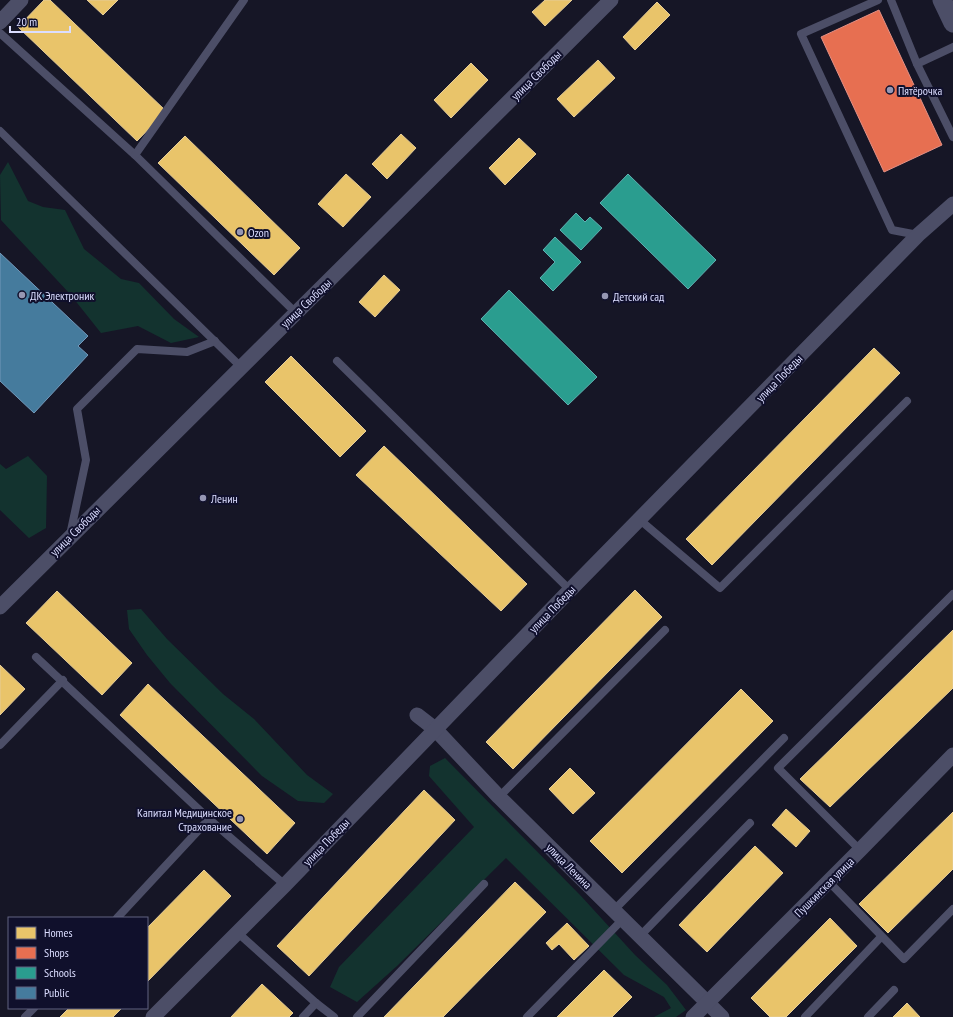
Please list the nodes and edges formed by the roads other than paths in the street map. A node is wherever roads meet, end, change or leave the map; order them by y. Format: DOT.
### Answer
graph roads {
  1 [pos="21,0"];
  2 [pos="244,0"];
  3 [pos="611,0"];
  4 [pos="878,0"];
  5 [pos="891,0"];
  6 [pos="942,0"];
  7 [pos="0,22"];
  8 [pos="953,23"];
  9 [pos="0,33"];
  10 [pos="953,47"];
  11 [pos="917,64"];
  12 [pos="0,131"];
  13 [pos="953,137"];
  14 [pos="135,155"];
  15 [pos="953,204"];
  16 [pos="918,235"];
  17 [pos="296,313"];
  18 [pos="215,341"];
  19 [pos="338,361"];
  20 [pos="240,366"];
  21 [pos="908,402"];
  22 [pos="640,520"];
  23 [pos="70,537"];
  24 [pos="570,590"];
  25 [pos="953,594"];
  26 [pos="0,607"];
  27 [pos="665,630"];
  28 [pos="36,656"];
  29 [pos="63,680"];
  30 [pos="417,715"];
  31 [pos="435,729"];
  32 [pos="784,738"];
  33 [pos="0,745"];
  34 [pos="953,755"];
  35 [pos="499,796"];
  36 [pos="209,819"];
  37 [pos="750,823"];
  38 [pos="860,850"];
  39 [pos="829,882"];
  40 [pos="484,884"];
  41 [pos="285,885"];
  42 [pos="953,909"];
  43 [pos="618,914"];
  44 [pos="118,917"];
  45 [pos="238,932"];
  46 [pos="640,936"];
  47 [pos="881,937"];
  48 [pos="894,990"];
  49 [pos="707,1002"];
  50 [pos="316,1004"];
  51 [pos="33,1009"];
  52 [pos="25,1017"];
  53 [pos="153,1017"];
  54 [pos="303,1017"];
  55 [pos="334,1017"];
  56 [pos="357,1017"];
  57 [pos="527,1017"];
  58 [pos="692,1017"];
  59 [pos="722,1017"];
  60 [pos="805,1017"];
  61 [pos="868,1017"];
  1 -- 7 [label="street"];
  2 -- 14 [label="lane"];
  3 -- 17 [label="street, улица Свободы"];
  4 -- 16 [label="lane"];
  5 -- 11 [label="lane"];
  6 -- 8 [label="street"];
  9 -- 14 [label="lane"];
  10 -- 11 [label="lane"];
  11 -- 13 [label="lane"];
  12 -- 18 [label="lane"];
  14 -- 17 [label="lane"];
  15 -- 16 [label="street, улица Победы"];
  16 -- 22 [label="street, улица Победы"];
  17 -- 20 [label="street, улица Свободы"];
  18 -- 20 [label="lane"];
  18 -- 23 [label="lane"];
  19 -- 24 [label="lane"];
  20 -- 23 [label="street, улица Свободы"];
  21 -- 22 [label="lane"];
  22 -- 24 [label="street, улица Победы"];
  23 -- 26 [label="street, улица Свободы"];
  24 -- 31 [label="street, улица Победы"];
  25 -- 38 [label="lane"];
  27 -- 35 [label="lane"];
  28 -- 29 [label="lane"];
  29 -- 33 [label="lane"];
  29 -- 36 [label="lane"];
  30 -- 31 [label="street, улица Ленина"];
  31 -- 35 [label="street, улица Ленина"];
  31 -- 41 [label="street, улица Победы"];
  32 -- 43 [label="lane"];
  34 -- 38 [label="street, Пушкинская улица"];
  35 -- 43 [label="street, улица Ленина"];
  36 -- 41 [label="lane"];
  36 -- 44 [label="lane"];
  37 -- 46 [label="lane"];
  38 -- 39 [label="street, Пушкинская улица"];
  39 -- 47 [label="lane"];
  39 -- 49 [label="street, Пушкинская улица"];
  40 -- 56 [label="lane"];
  41 -- 45 [label="street, улица Победы"];
  42 -- 47 [label="lane"];
  43 -- 46 [label="street, улица Ленина"];
  43 -- 57 [label="lane"];
  45 -- 50 [label="lane"];
  45 -- 53 [label="street, улица Победы"];
  46 -- 49 [label="street, улица Ленина"];
  47 -- 60 [label="lane"];
  48 -- 61 [label="lane"];
  49 -- 58 [label="street, Пушкинская улица"];
  49 -- 59 [label="street, улица Ленина"];
  50 -- 54 [label="lane"];
  50 -- 55 [label="lane"];
  51 -- 52 [label="lane"];
}
